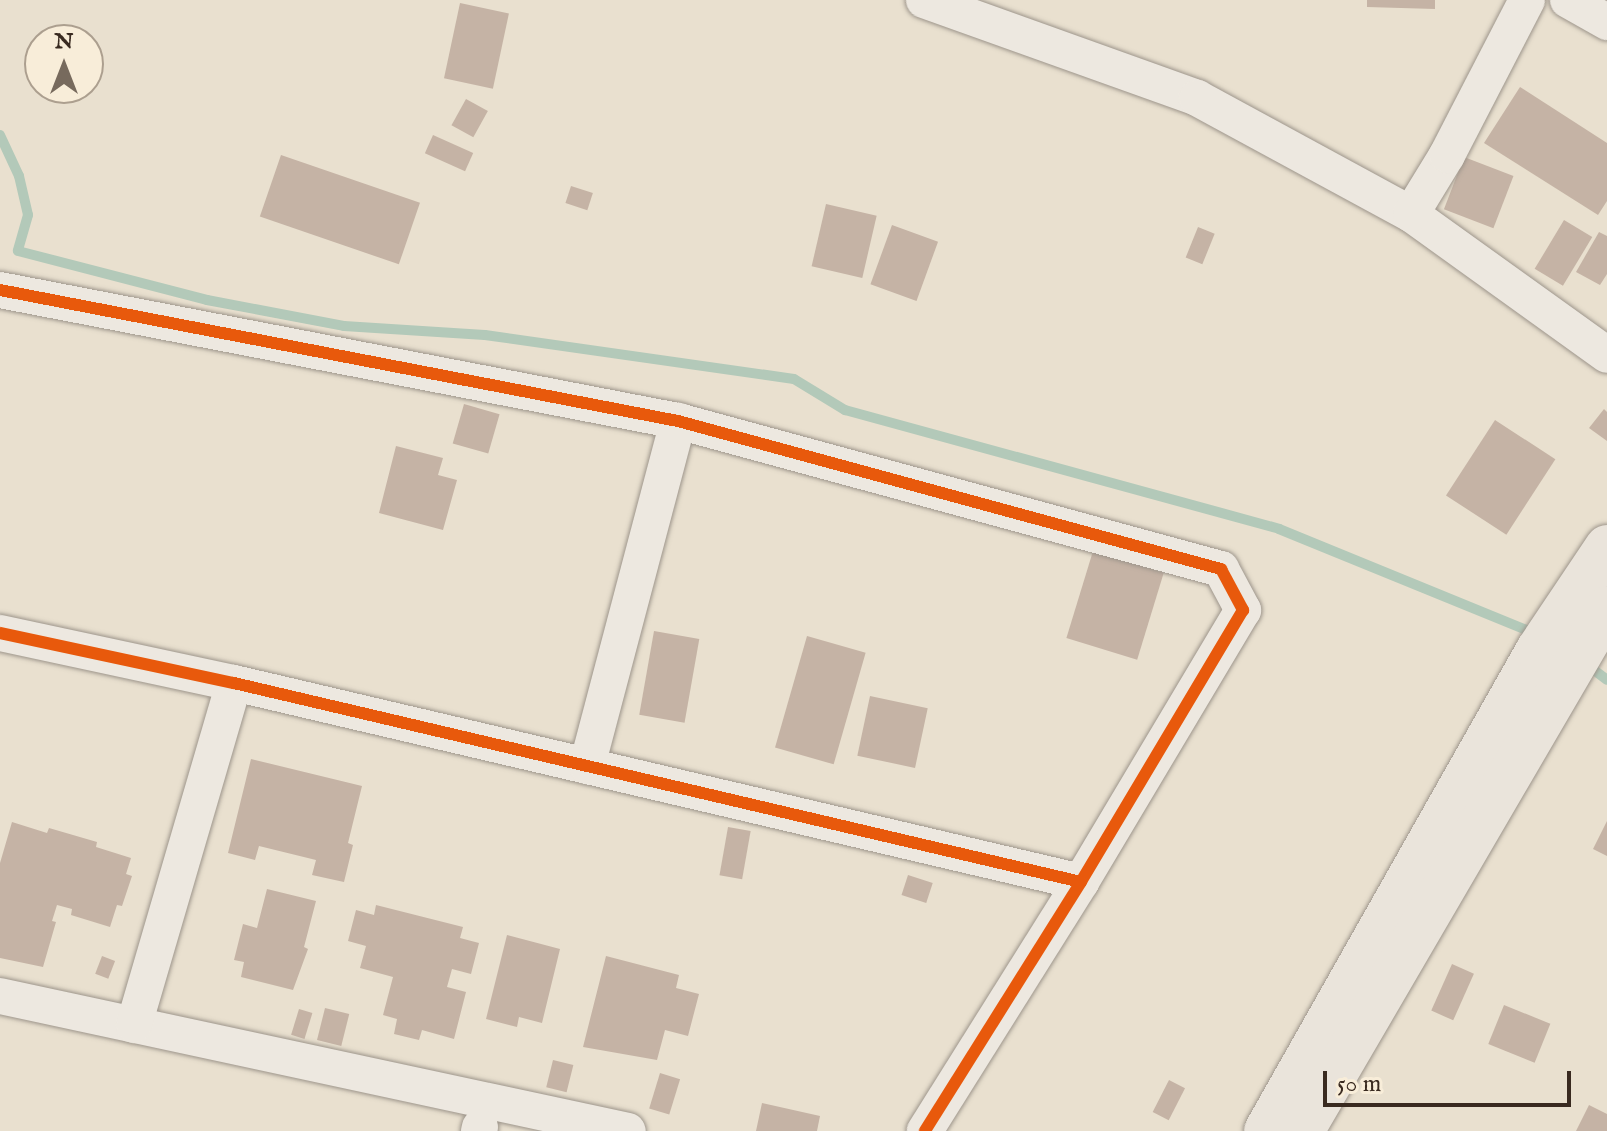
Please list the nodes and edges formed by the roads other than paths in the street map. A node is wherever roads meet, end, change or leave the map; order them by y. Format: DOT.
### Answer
graph roads {
  1 [pos="924,0"];
  2 [pos="1527,0"];
  3 [pos="1568,0"];
  4 [pos="1607,22"];
  5 [pos="1411,214"];
  6 [pos="0,290"];
  7 [pos="1607,355"];
  8 [pos="678,421"];
  9 [pos="1607,547"];
  10 [pos="1607,608"];
  11 [pos="0,633"];
  12 [pos="234,683"];
  13 [pos="587,766"];
  14 [pos="1081,882"];
  15 [pos="0,996"];
  16 [pos="134,1025"];
  17 [pos="628,1131"];
  18 [pos="925,1131"];
  19 [pos="1266,1131"];
  20 [pos="1302,1131"];
  1 -- 5 [label="street"];
  2 -- 5 [label="street"];
  3 -- 4 [label="street"];
  5 -- 7 [label="street"];
  6 -- 8 [label="street"];
  8 -- 13 [label="street"];
  8 -- 14 [label="street"];
  9 -- 19 [label="main road"];
  10 -- 20 [label="main road"];
  11 -- 12 [label="street"];
  12 -- 13 [label="street"];
  12 -- 16 [label="street"];
  13 -- 14 [label="street"];
  14 -- 18 [label="street"];
  15 -- 16 [label="street"];
  16 -- 17 [label="street"];
}
